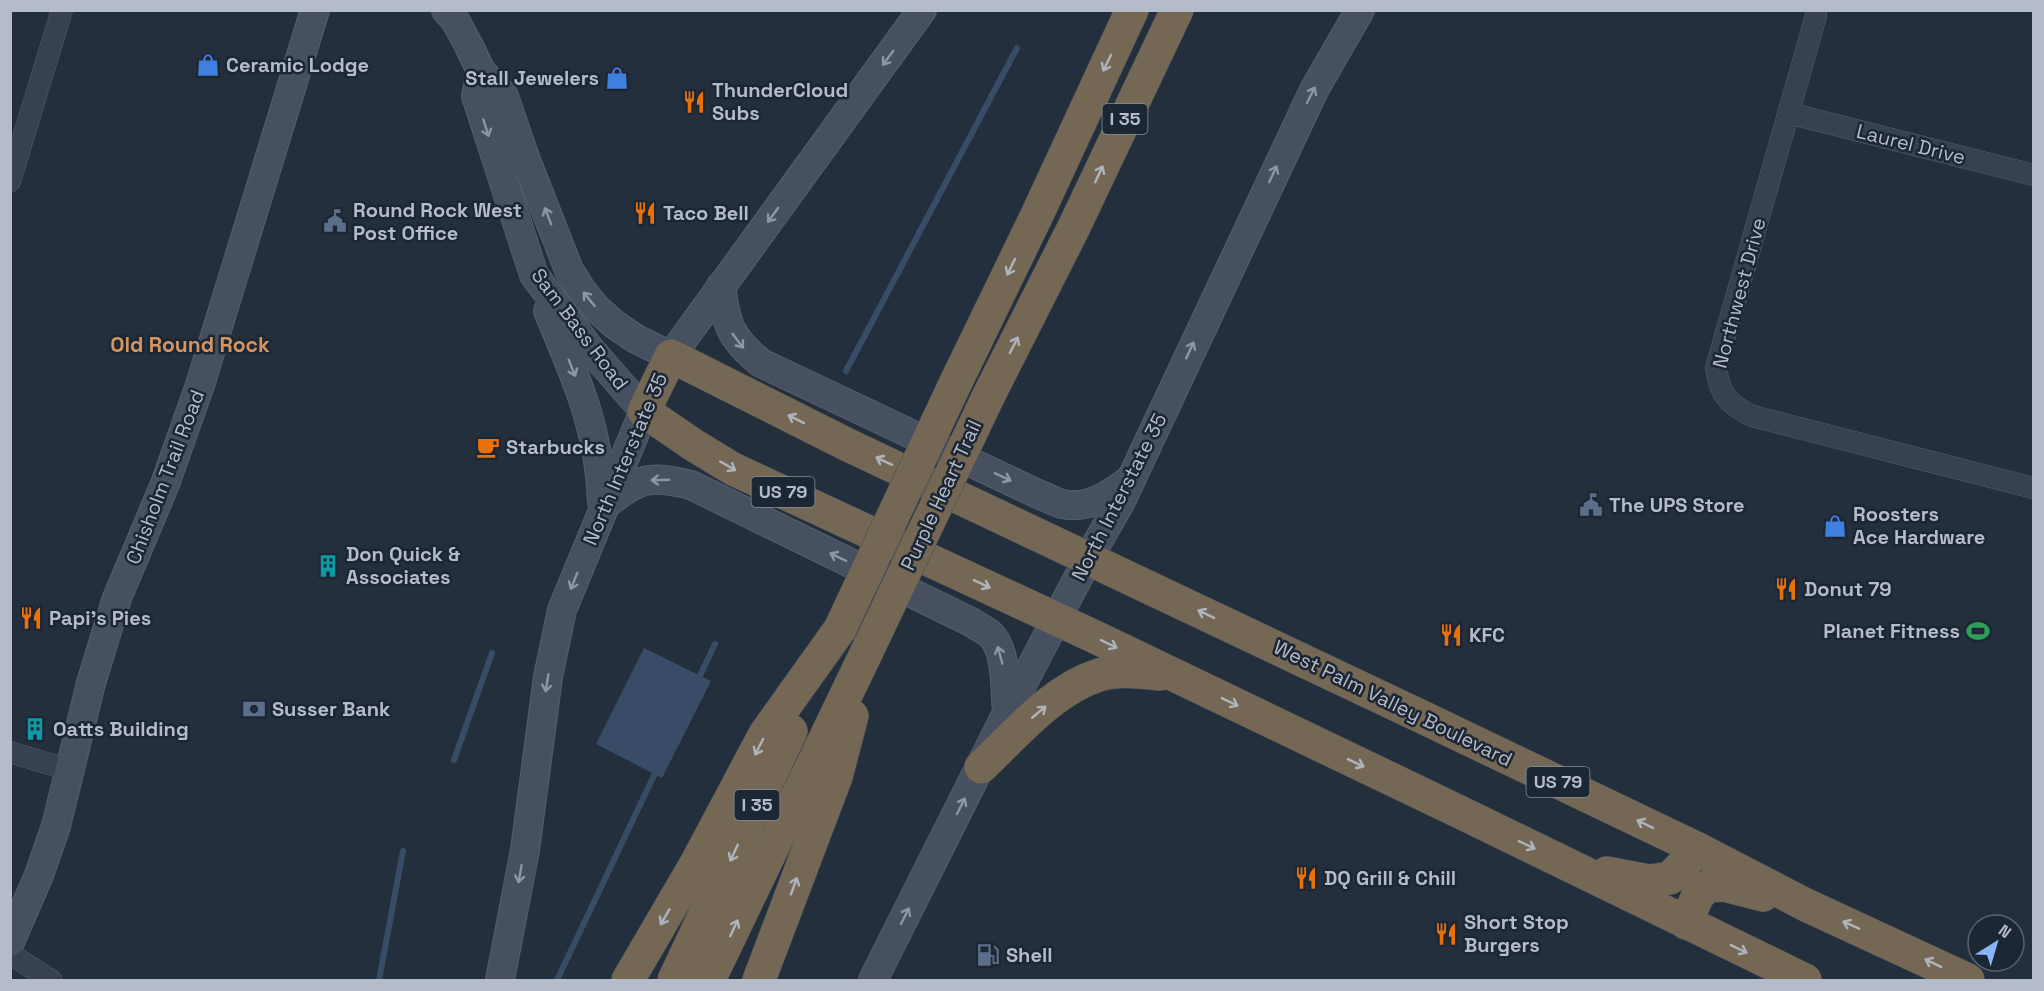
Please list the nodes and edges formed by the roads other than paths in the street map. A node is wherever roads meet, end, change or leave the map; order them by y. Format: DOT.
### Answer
graph roads {
  1 [pos="63,10"];
  2 [pos="315,10"];
  3 [pos="446,10"];
  4 [pos="922,10"];
  5 [pos="1132,10"];
  6 [pos="1177,10"];
  7 [pos="1360,10"];
  8 [pos="1815,16"];
  9 [pos="481,71"];
  10 [pos="1788,113"];
  11 [pos="2034,175"];
  12 [pos="10,181"];
  13 [pos="534,275"];
  14 [pos="721,286"];
  15 [pos="670,356"];
  16 [pos="644,411"];
  17 [pos="1131,479"];
  18 [pos="2034,488"];
  19 [pos="603,507"];
  20 [pos="1089,557"];
  21 [pos="1057,619"];
  22 [pos="840,630"];
  23 [pos="870,645"];
  24 [pos="1178,677"];
  25 [pos="1007,713"];
  26 [pos="10,752"];
  27 [pos="981,766"];
  28 [pos="69,770"];
  29 [pos="1698,849"];
  30 [pos="1573,867"];
  31 [pos="1806,905"];
  32 [pos="1686,923"];
  33 [pos="10,942"];
  34 [pos="10,954"];
  35 [pos="51,981"];
  36 [pos="500,981"];
  37 [pos="628,981"];
  38 [pos="674,981"];
  39 [pos="709,981"];
  40 [pos="759,981"];
  41 [pos="873,981"];
  42 [pos="1805,981"];
  43 [pos="1968,981"];
  1 -- 12 [label="street"];
  2 -- 28 [label="main road, Chisholm Trail Road"];
  3 -- 9 [label="main road, Sam Bass Road"];
  4 -- 14 [label="main road, North Interstate 35, one-way"];
  5 -- 22 [label="highway, Purple Heart Trail / I 35, one-way, bridge"];
  23 -- 6 [label="highway, Purple Heart Trail / I 35, one-way, bridge"];
  17 -- 7 [label="main road, North Interstate 35, one-way"];
  8 -- 10 [label="street, Northwest Drive"];
  9 -- 13 [label="main road, Sam Bass Road, one-way"];
  15 -- 9 [label="main road, Sam Bass Road, one-way"];
  10 -- 11 [label="street, Laurel Drive"];
  10 -- 18 [label="street, Northwest Drive"];
  13 -- 16 [label="main road, Sam Bass Road"];
  13 -- 19 [label="main road, one-way"];
  14 -- 15 [label="main road, North Interstate 35"];
  14 -- 17 [label="main road, one-way"];
  15 -- 16 [label="highway, North Interstate 35"];
  20 -- 15 [label="highway, West Palm Valley Boulevard / US 79, one-way"];
  16 -- 19 [label="main road, North Interstate 35"];
  16 -- 21 [label="highway, US 79, one-way"];
  17 -- 20 [label="main road, North Interstate 35"];
  25 -- 19 [label="main road, one-way"];
  19 -- 36 [label="main road, North Interstate 35, one-way"];
  20 -- 21 [label="main road, North Interstate 35"];
  29 -- 20 [label="highway, West Palm Valley Boulevard / US 79, one-way"];
  21 -- 24 [label="highway, US 79, one-way"];
  21 -- 25 [label="main road, North Interstate 35"];
  22 -- 37 [label="highway, one-way"];
  22 -- 38 [label="highway, Purple Heart Trail / I 35, one-way"];
  39 -- 23 [label="highway, Purple Heart Trail / I 35, one-way"];
  40 -- 23 [label="highway, one-way"];
  27 -- 24 [label="highway, one-way"];
  24 -- 30 [label="highway, US 79, one-way"];
  25 -- 27 [label="main road, North Interstate 35"];
  26 -- 28 [label="street"];
  41 -- 27 [label="main road, North Interstate 35, one-way"];
  28 -- 33 [label="main road, Chisholm Trail Road"];
  29 -- 30 [label="highway"];
  29 -- 31 [label="highway, West Palm Valley Boulevard / US 79"];
  30 -- 32 [label="highway, US 79"];
  31 -- 32 [label="highway"];
  43 -- 31 [label="highway, West Palm Valley Boulevard / US 79, one-way"];
  32 -- 42 [label="highway, US 79, one-way"];
  34 -- 35 [label="street"];
}
